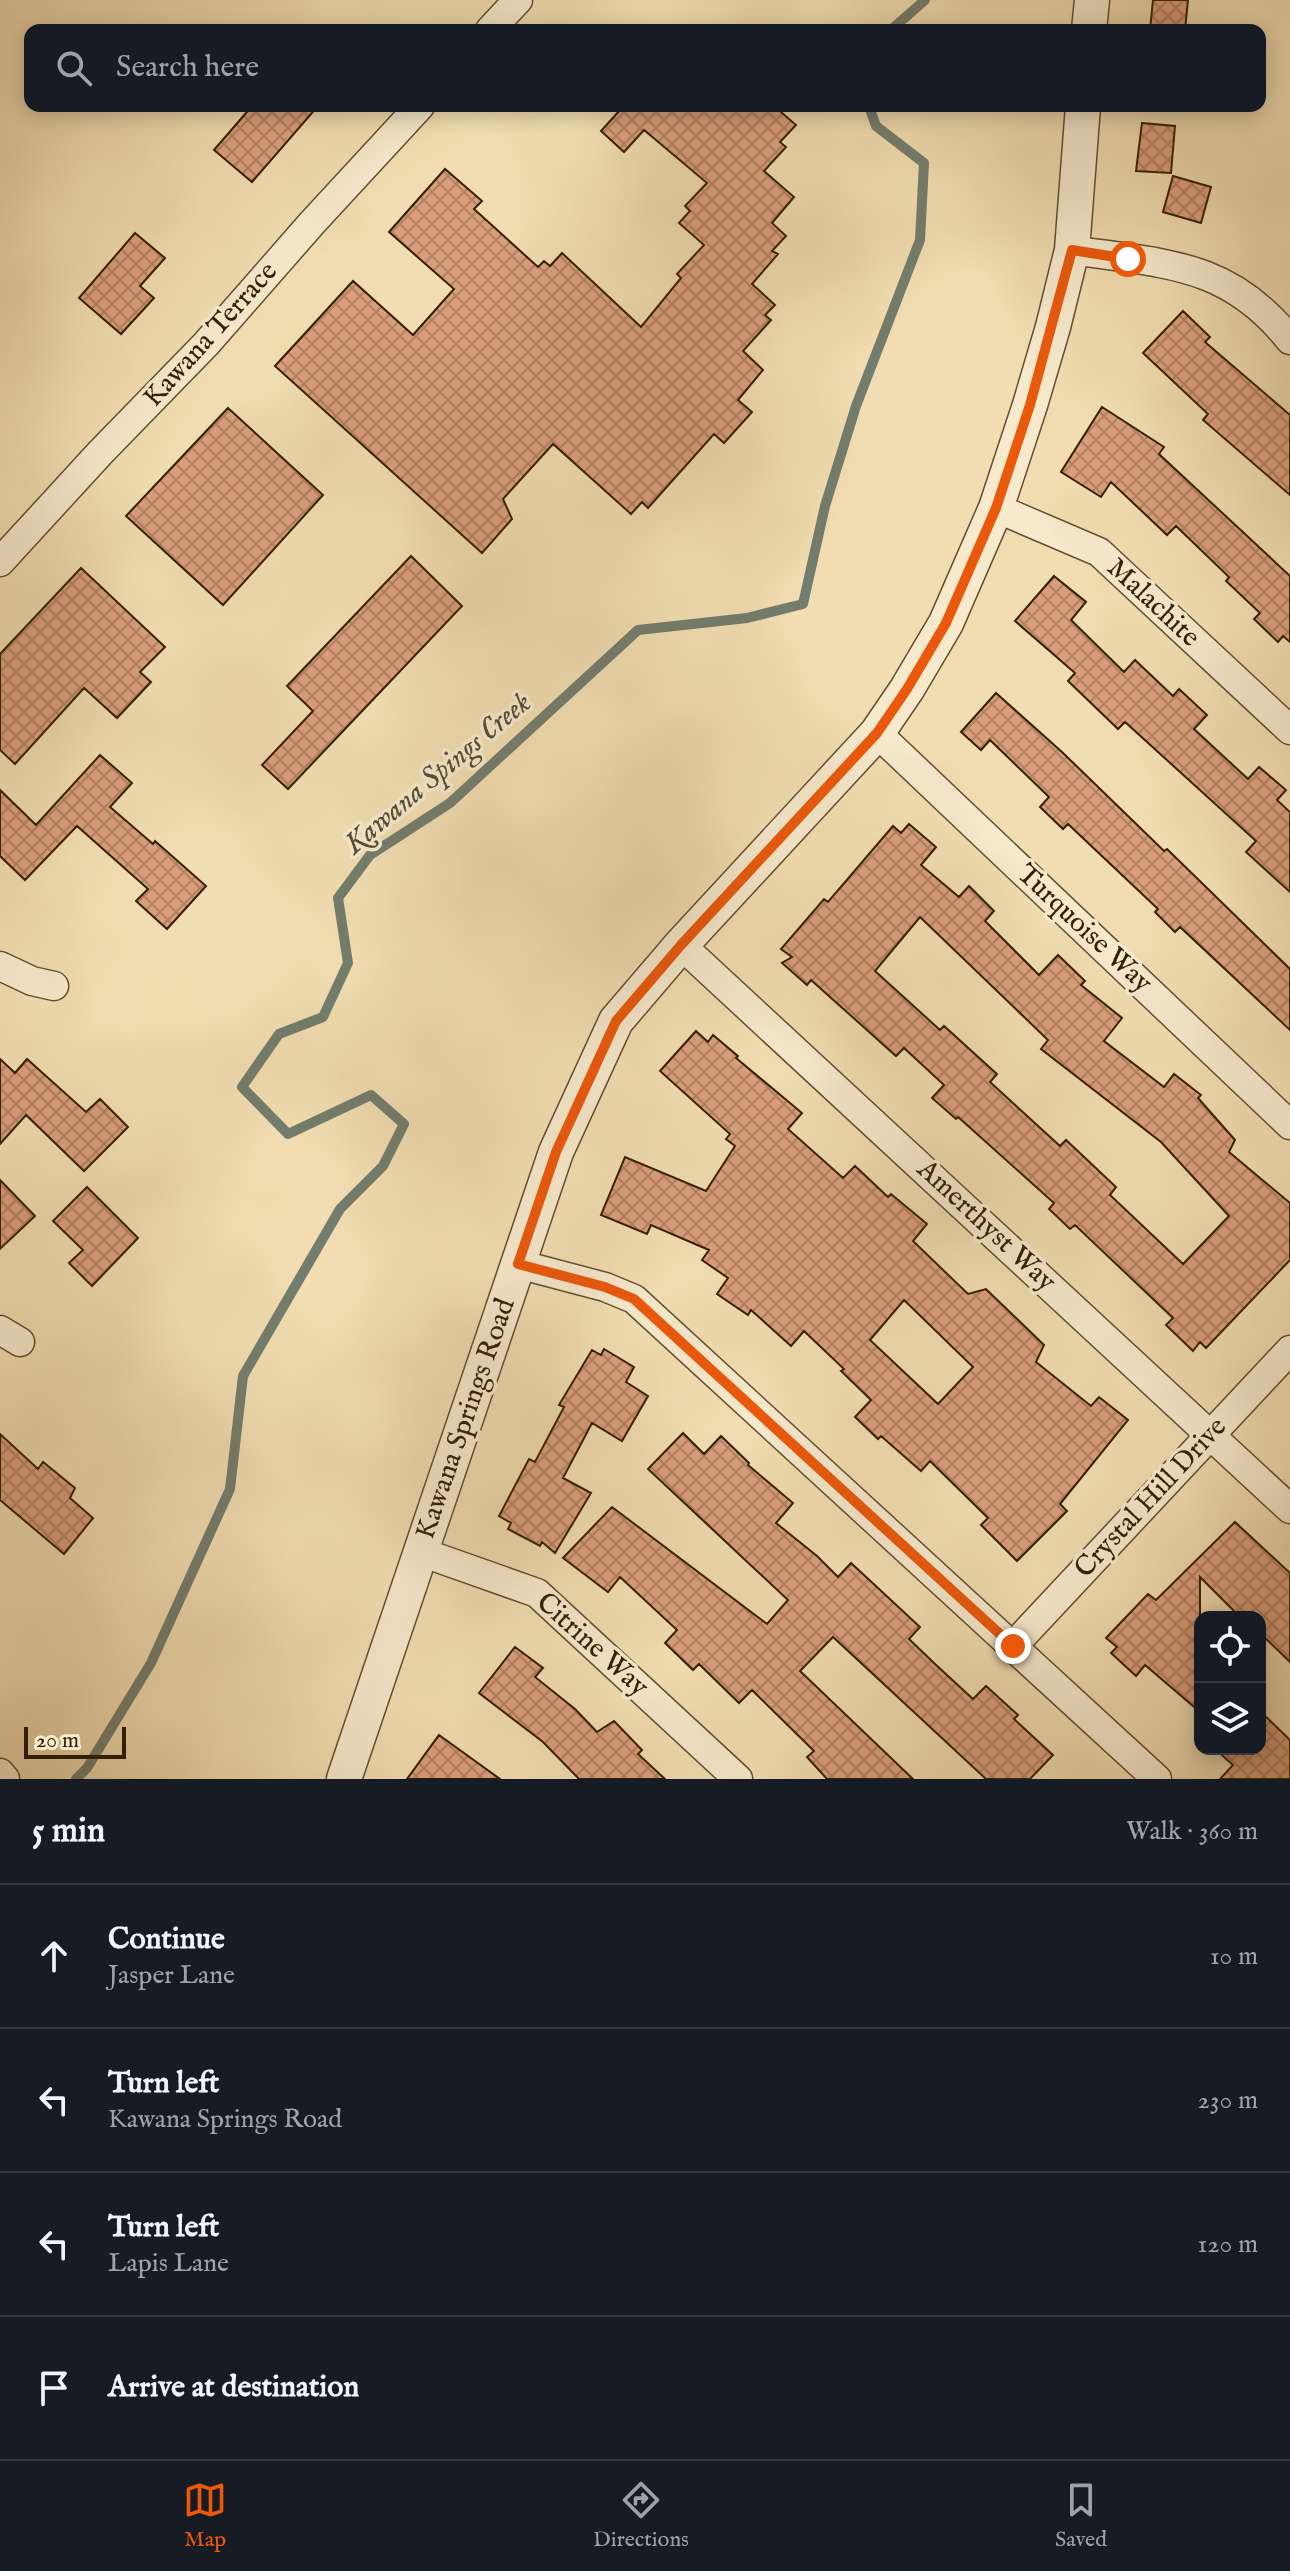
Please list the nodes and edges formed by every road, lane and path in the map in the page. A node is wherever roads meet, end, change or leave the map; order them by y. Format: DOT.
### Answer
graph roads {
  1 [pos="518,0"];
  2 [pos="1092,0"];
  3 [pos="496,24"];
  4 [pos="1090,24"];
  5 [pos="414,112"];
  6 [pos="1083,112"];
  7 [pos="1072,250"];
  8 [pos="1290,340"];
  9 [pos="996,508"];
  10 [pos="0,562"];
  11 [pos="1290,730"];
  12 [pos="877,733"];
  13 [pos="681,945"];
  14 [pos="0,966"];
  15 [pos="54,986"];
  16 [pos="1290,1125"];
  17 [pos="518,1264"];
  18 [pos="1290,1350"];
  19 [pos="1211,1434"];
  20 [pos="1290,1509"];
  21 [pos="421,1552"];
  22 [pos="1013,1646"];
  23 [pos="0,1774"];
  24 [pos="5,1779"];
  25 [pos="344,1779"];
  26 [pos="738,1779"];
  27 [pos="1157,1779"];
  1 -- 3 [label="street"];
  2 -- 4 [label="street"];
  5 -- 10 [label="street, Kawana Terrace"];
  6 -- 7 [label="street, Kawana Springs Road"];
  7 -- 8 [label="street"];
  7 -- 9 [label="street, Kawana Springs Road"];
  9 -- 11 [label="street, Malachite"];
  9 -- 12 [label="street, Kawana Springs Road"];
  12 -- 13 [label="street, Kawana Springs Road"];
  12 -- 16 [label="street, Turquoise Way"];
  13 -- 17 [label="street, Kawana Springs Road"];
  13 -- 19 [label="street, Amerthyst Way"];
  14 -- 15 [label="street"];
  17 -- 21 [label="street, Kawana Springs Road"];
  17 -- 22 [label="street"];
  18 -- 19 [label="street, Crystal Hill Drive"];
  19 -- 20 [label="street, Amerthyst Way"];
  19 -- 22 [label="street, Crystal Hill Drive"];
  21 -- 25 [label="street, Kawana Springs Road"];
  21 -- 26 [label="street, Citrine Way"];
  22 -- 27 [label="street"];
  23 -- 24 [label="street"];
}
